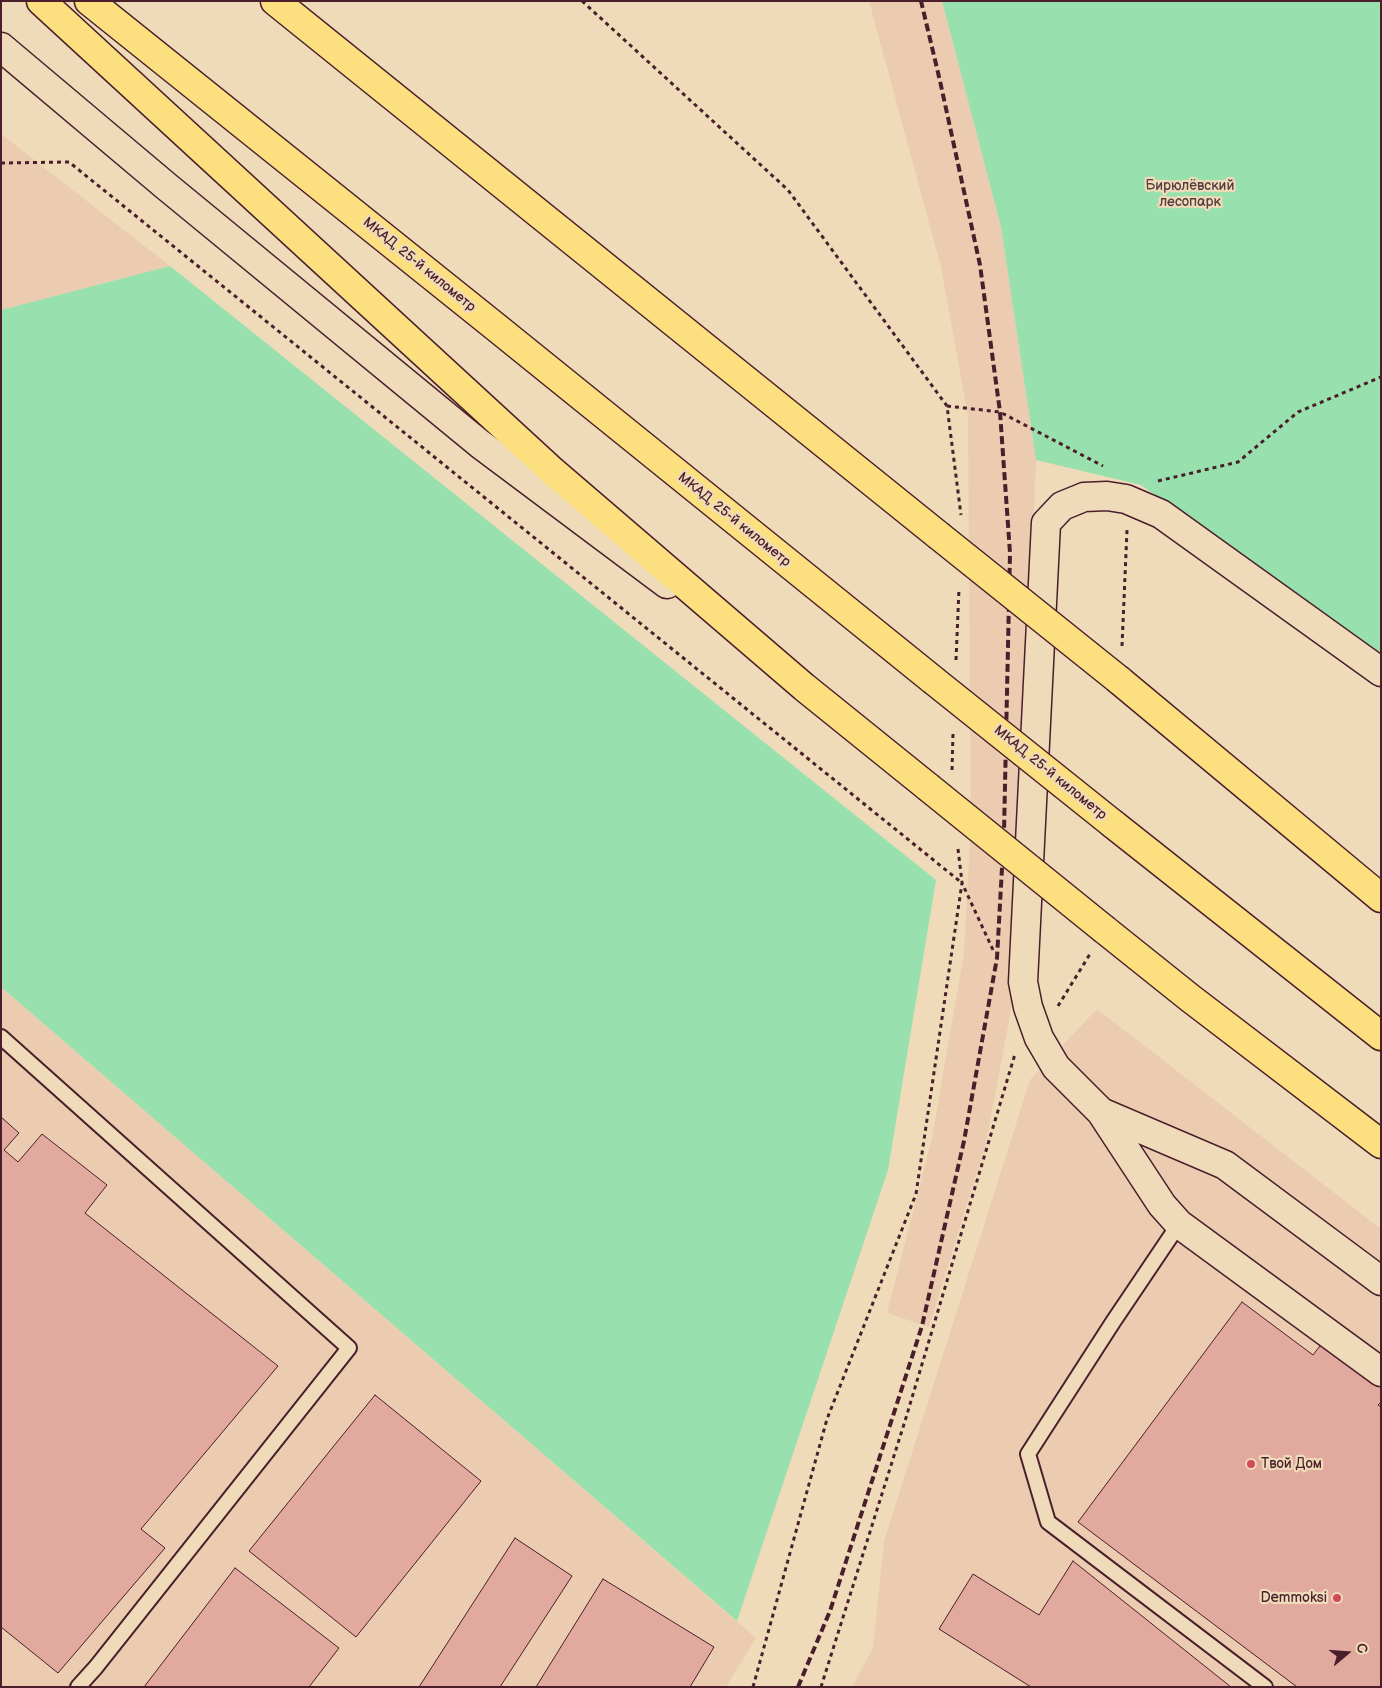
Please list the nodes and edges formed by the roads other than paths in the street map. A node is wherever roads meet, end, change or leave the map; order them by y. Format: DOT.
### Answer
graph roads {
  1 [pos="41,1"];
  2 [pos="89,1"];
  3 [pos="275,1"];
  4 [pos="1,46"];
  5 [pos="1381,672"];
  6 [pos="804,686"];
  7 [pos="1381,898"];
  8 [pos="1,1036"];
  9 [pos="1381,1036"];
  10 [pos="1101,1112"];
  11 [pos="1381,1144"];
  12 [pos="1179,1224"];
  13 [pos="1381,1281"];
  14 [pos="1381,1372"];
  15 [pos="96,1667"];
  16 [pos="78,1687"];
  17 [pos="92,1687"];
  18 [pos="1265,1687"];
  1 -- 6 [label="main road"];
  2 -- 9 [label="main road, МКАД, 25-й километр, bridge"];
  3 -- 7 [label="main road, bridge"];
  4 -- 6 [label="street"];
  5 -- 10 [label="street"];
  6 -- 11 [label="main road, bridge"];
  8 -- 15 [label="lane"];
  10 -- 12 [label="street"];
  10 -- 13 [label="street"];
  12 -- 14 [label="street"];
  12 -- 18 [label="lane"];
  15 -- 16 [label="lane"];
  15 -- 17 [label="lane"];
}
